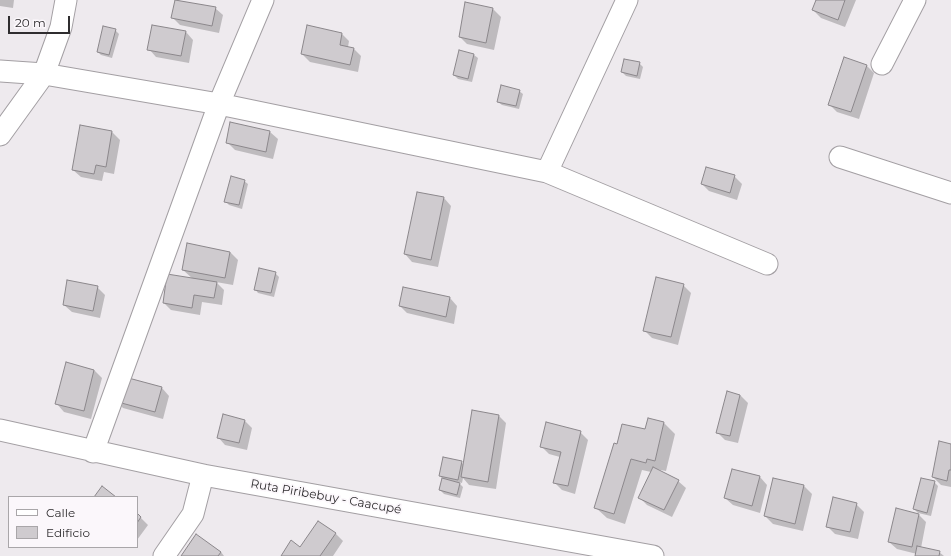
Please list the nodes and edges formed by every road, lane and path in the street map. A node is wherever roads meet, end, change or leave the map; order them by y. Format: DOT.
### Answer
graph roads {
  1 [pos="66,0"];
  2 [pos="263,0"];
  3 [pos="627,0"];
  4 [pos="915,0"];
  5 [pos="882,64"];
  6 [pos="0,71"];
  7 [pos="44,74"];
  8 [pos="219,104"];
  9 [pos="0,135"];
  10 [pos="840,157"];
  11 [pos="547,172"];
  12 [pos="951,193"];
  13 [pos="767,264"];
  14 [pos="0,430"];
  15 [pos="93,452"];
  16 [pos="203,475"];
  17 [pos="164,556"];
  18 [pos="653,556"];
  1 -- 7 [label="street"];
  2 -- 8 [label="street"];
  3 -- 11 [label="street"];
  4 -- 5 [label="street"];
  6 -- 7 [label="street"];
  7 -- 8 [label="street"];
  7 -- 9 [label="street"];
  8 -- 11 [label="street"];
  8 -- 15 [label="street"];
  10 -- 12 [label="street"];
  11 -- 13 [label="street"];
  14 -- 15 [label="street, Ruta Piribebuy - Caacupé"];
  15 -- 16 [label="street, Ruta Piribebuy - Caacupé"];
  16 -- 17 [label="street"];
  16 -- 18 [label="street, Ruta Piribebuy - Caacupé"];
}
